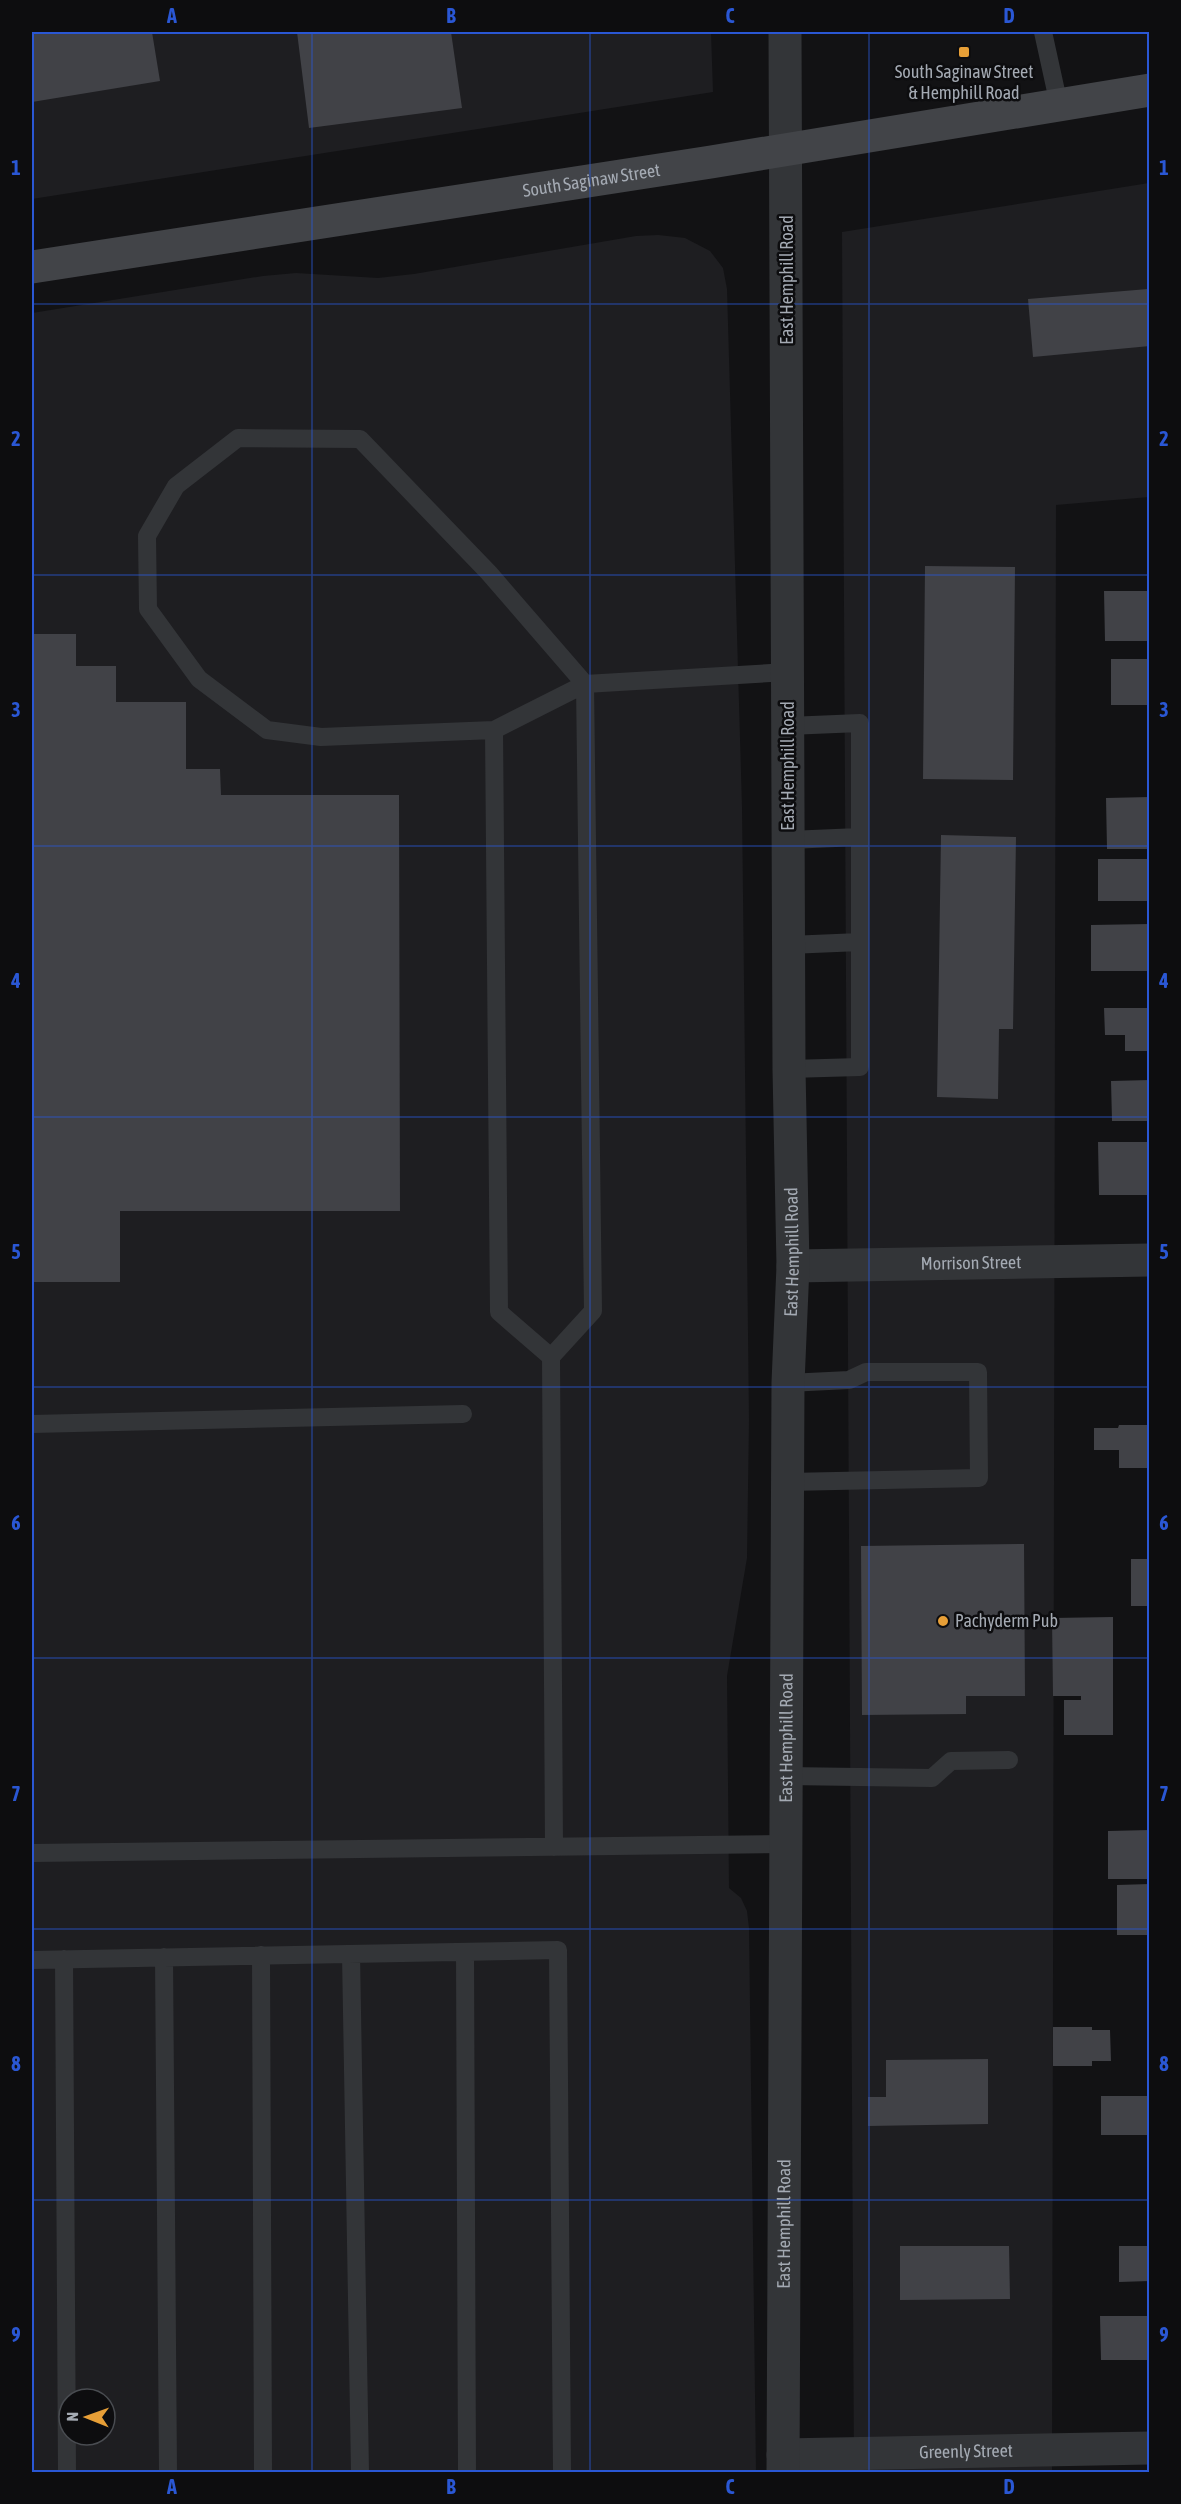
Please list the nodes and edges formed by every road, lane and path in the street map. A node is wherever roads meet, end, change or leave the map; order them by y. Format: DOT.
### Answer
graph roads {
  1 [pos="785,32"];
  2 [pos="1043,32"];
  3 [pos="1149,90"];
  4 [pos="1059,105"];
  5 [pos="786,150"];
  6 [pos="32,267"];
  7 [pos="788,672"];
  8 [pos="585,684"];
  9 [pos="788,726"];
  10 [pos="494,730"];
  11 [pos="860,837"];
  12 [pos="789,840"];
  13 [pos="860,942"];
  14 [pos="789,945"];
  15 [pos="789,1069"];
  16 [pos="1149,1260"];
  17 [pos="793,1266"];
  18 [pos="551,1357"];
  19 [pos="788,1383"];
  20 [pos="463,1414"];
  21 [pos="32,1424"];
  22 [pos="788,1482"];
  23 [pos="1009,1760"];
  24 [pos="786,1776"];
  25 [pos="786,1844"];
  26 [pos="554,1847"];
  27 [pos="32,1853"];
  28 [pos="465,1952"];
  29 [pos="351,1954"];
  30 [pos="261,1955"];
  31 [pos="164,1958"];
  32 [pos="64,1959"];
  33 [pos="32,1960"];
  34 [pos="1149,2448"];
  35 [pos="783,2464"];
  36 [pos="67,2472"];
  37 [pos="168,2472"];
  38 [pos="263,2472"];
  39 [pos="360,2472"];
  40 [pos="467,2472"];
  41 [pos="562,2472"];
  1 -- 5 [label="street, East Hemphill Road"];
  2 -- 4 [label="lane"];
  3 -- 4 [label="main road, South Saginaw Street"];
  4 -- 5 [label="main road, South Saginaw Street"];
  5 -- 6 [label="main road, South Saginaw Street"];
  5 -- 7 [label="street, East Hemphill Road"];
  7 -- 8 [label="lane"];
  7 -- 9 [label="street, East Hemphill Road"];
  8 -- 10 [label="lane"];
  8 -- 10 [label="lane"];
  8 -- 18 [label="lane"];
  9 -- 11 [label="lane"];
  9 -- 12 [label="street, East Hemphill Road"];
  10 -- 18 [label="lane"];
  11 -- 12 [label="lane"];
  11 -- 13 [label="lane"];
  12 -- 14 [label="street, East Hemphill Road"];
  13 -- 14 [label="lane"];
  13 -- 15 [label="lane"];
  14 -- 15 [label="street, East Hemphill Road"];
  15 -- 17 [label="street, East Hemphill Road"];
  16 -- 17 [label="street, Morrison Street"];
  17 -- 19 [label="street, East Hemphill Road"];
  18 -- 26 [label="lane"];
  19 -- 22 [label="street, East Hemphill Road"];
  19 -- 22 [label="lane"];
  20 -- 21 [label="lane"];
  22 -- 24 [label="street, East Hemphill Road"];
  23 -- 24 [label="lane"];
  24 -- 25 [label="street, East Hemphill Road"];
  25 -- 26 [label="lane"];
  25 -- 35 [label="street, East Hemphill Road"];
  26 -- 27 [label="lane"];
  28 -- 29 [label="lane"];
  28 -- 40 [label="lane"];
  28 -- 41 [label="lane"];
  29 -- 30 [label="lane"];
  29 -- 39 [label="lane"];
  30 -- 31 [label="lane"];
  30 -- 38 [label="lane"];
  31 -- 32 [label="lane"];
  31 -- 37 [label="lane"];
  32 -- 33 [label="lane"];
  32 -- 36 [label="lane"];
  34 -- 35 [label="street, Greenly Street"];
}
